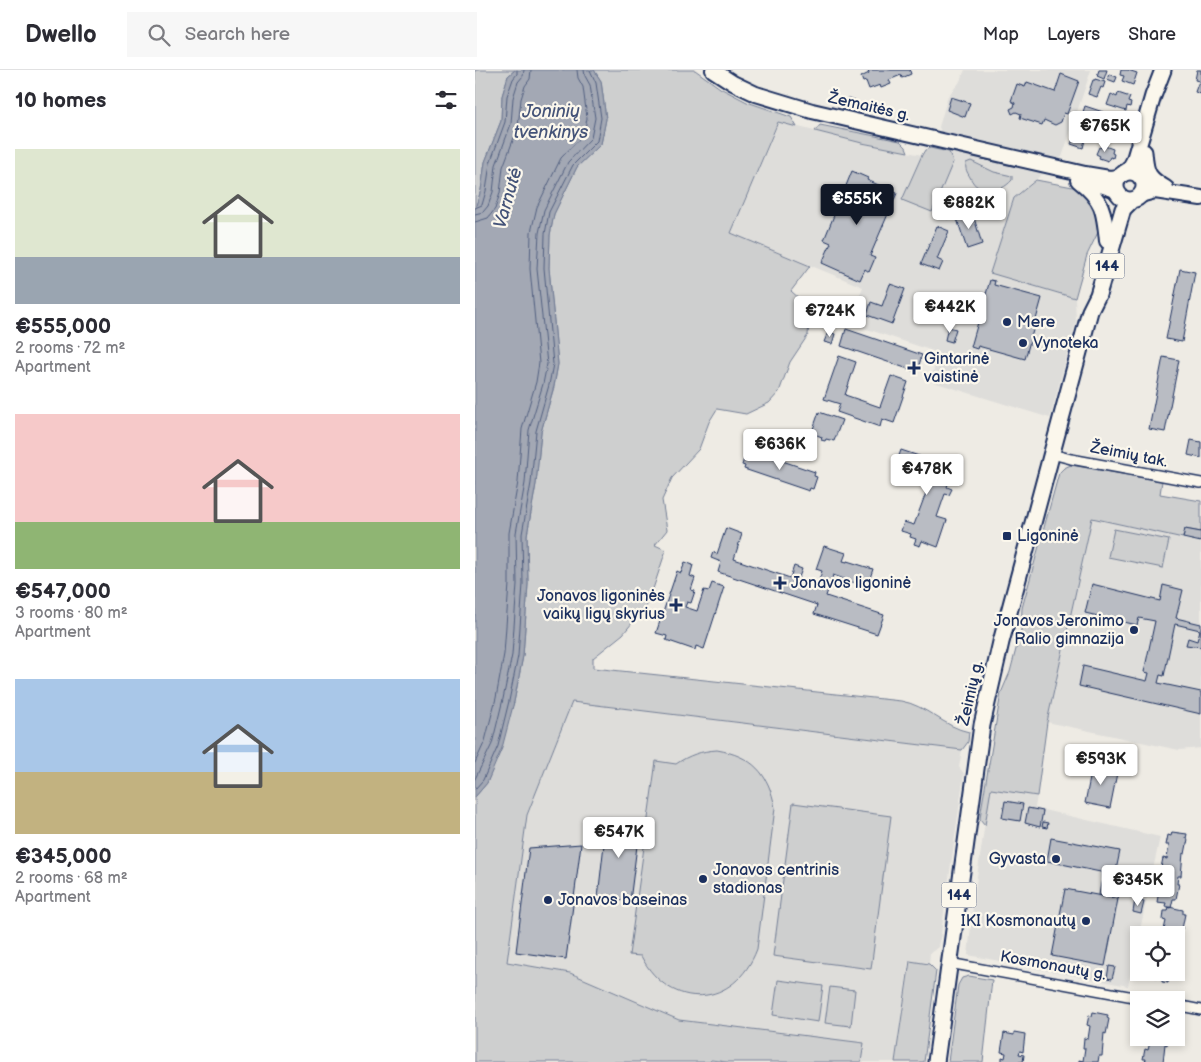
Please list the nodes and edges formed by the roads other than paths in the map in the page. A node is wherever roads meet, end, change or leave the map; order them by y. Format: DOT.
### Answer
graph roads {
  1 [pos="713,70"];
  2 [pos="1165,70"];
  3 [pos="1144,150"];
  4 [pos="1023,161"];
  5 [pos="1075,178"];
  6 [pos="1129,186"];
  7 [pos="1166,190"];
  8 [pos="1201,194"];
  9 [pos="1201,198"];
  10 [pos="1120,220"];
  11 [pos="1107,241"];
  12 [pos="1090,312"];
  13 [pos="1052,454"];
  14 [pos="1201,483"];
  15 [pos="949,963"];
  16 [pos="1130,996"];
  17 [pos="1185,1007"];
  18 [pos="1201,1010"];
  19 [pos="936,1062"];
  1 -- 4 [label="main road, Žemaitės g."];
  2 -- 3 [label="main road, Žeimių g. / 144"];
  2 -- 6 [label="main road, Žeimių g. / 144"];
  3 -- 6 [label="main road, Žeimių g. / 144"];
  3 -- 7 [label="main road"];
  4 -- 5 [label="main road, Žemaitės g."];
  4 -- 6 [label="main road, Žemaitės g."];
  5 -- 6 [label="main road, Žemaitės g."];
  5 -- 11 [label="main road"];
  6 -- 7 [label="main road"];
  6 -- 10 [label="main road, Žeimių g. / 144"];
  6 -- 11 [label="main road, Žeimių g. / 144"];
  7 -- 8 [label="main road"];
  7 -- 9 [label="main road"];
  7 -- 10 [label="main road"];
  10 -- 12 [label="main road, Žeimių g. / 144"];
  11 -- 12 [label="main road, Žeimių g. / 144"];
  12 -- 13 [label="main road, Žeimių g. / 144"];
  13 -- 14 [label="street, Žeimių tak."];
  13 -- 15 [label="main road, Žeimių g. / 144"];
  15 -- 16 [label="street, Kosmonautų g."];
  15 -- 19 [label="main road, Žeimių g. / 144"];
  17 -- 18 [label="street"];
}
